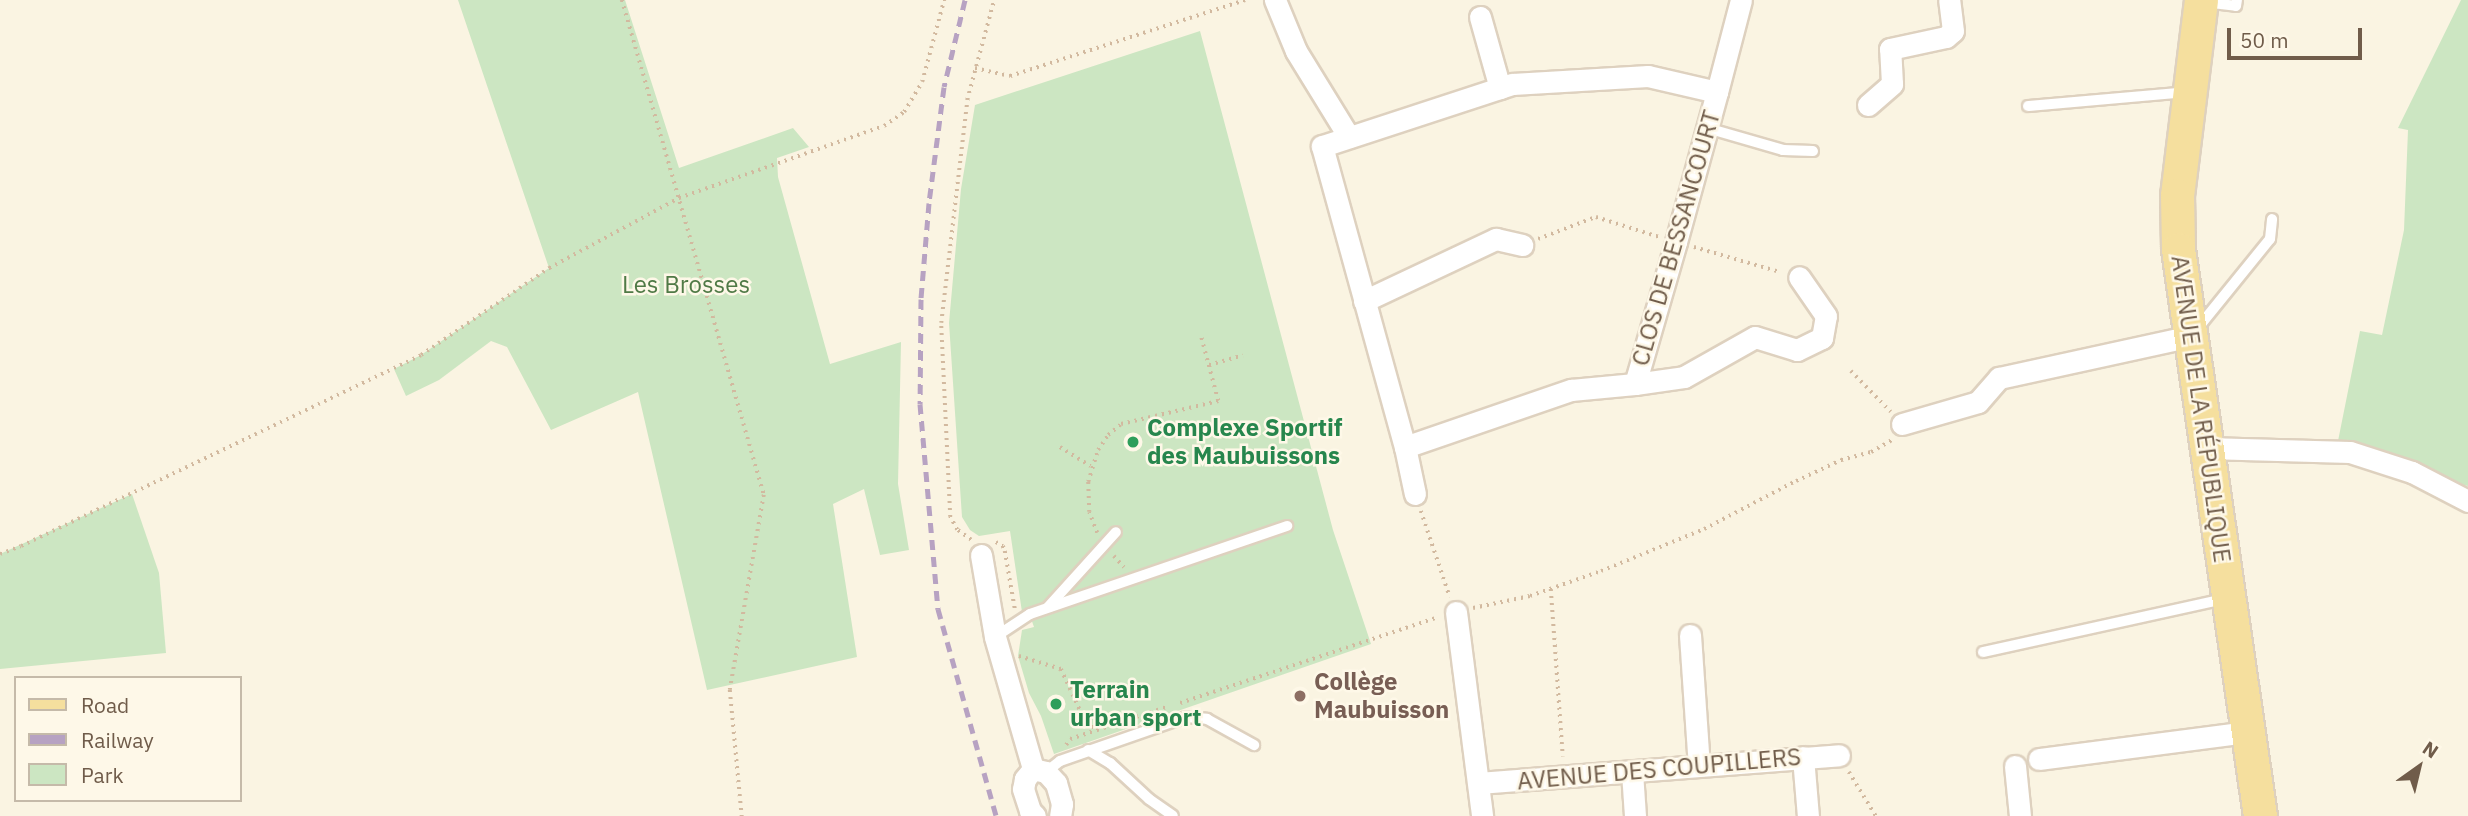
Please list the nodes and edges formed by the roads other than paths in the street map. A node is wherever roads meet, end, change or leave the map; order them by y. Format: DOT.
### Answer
graph roads {
  1 [pos="1275,0"];
  2 [pos="1741,0"];
  3 [pos="1949,0"];
  4 [pos="2237,0"];
  5 [pos="2201,1"];
  6 [pos="1480,17"];
  7 [pos="1500,88"];
  8 [pos="2190,91"];
  9 [pos="1717,92"];
  10 [pos="1868,105"];
  11 [pos="2028,106"];
  12 [pos="1707,128"];
  13 [pos="1349,137"];
  14 [pos="1813,150"];
  15 [pos="2272,219"];
  16 [pos="1522,245"];
  17 [pos="1799,277"];
  18 [pos="1364,301"];
  19 [pos="2190,336"];
  20 [pos="1634,384"];
  21 [pos="1902,424"];
  22 [pos="1405,447"];
  23 [pos="2206,448"];
  24 [pos="1415,494"];
  25 [pos="2468,501"];
  26 [pos="1287,527"];
  27 [pos="1116,532"];
  28 [pos="984,546"];
  29 [pos="2227,598"];
  30 [pos="1046,609"];
  31 [pos="1456,612"];
  32 [pos="1690,635"];
  33 [pos="995,637"];
  34 [pos="1983,652"];
  35 [pos="2248,732"];
  36 [pos="1254,745"];
  37 [pos="1088,750"];
  38 [pos="1839,755"];
  39 [pos="1803,757"];
  40 [pos="2039,759"];
  41 [pos="1699,766"];
  42 [pos="2015,766"];
  43 [pos="1046,767"];
  44 [pos="1632,772"];
  45 [pos="1479,783"];
  46 [pos="1035,816"];
  47 [pos="1060,816"];
  48 [pos="1173,816"];
  49 [pos="1482,816"];
  50 [pos="1635,816"];
  51 [pos="1808,816"];
  52 [pos="2020,816"];
  53 [pos="2260,816"];
  1 -- 13 [label="street"];
  2 -- 9 [label="street, CLOS DE BESSANCOURT"];
  3 -- 10 [label="street"];
  4 -- 5 [label="lane"];
  5 -- 8 [label="main road, AVENUE DE LA RÉPUBLIQUE"];
  6 -- 7 [label="street"];
  7 -- 9 [label="street, CLOS DE BESSANCOURT"];
  7 -- 13 [label="street, CLOS DE BESSANCOURT"];
  8 -- 11 [label="lane"];
  8 -- 19 [label="main road, AVENUE DE LA RÉPUBLIQUE"];
  9 -- 12 [label="street, CLOS DE BESSANCOURT"];
  12 -- 14 [label="lane"];
  12 -- 20 [label="street, CLOS DE BESSANCOURT"];
  13 -- 18 [label="street, CLOS DE BESSANCOURT"];
  15 -- 19 [label="lane"];
  16 -- 18 [label="street"];
  17 -- 20 [label="street, CLOS DE BESSANCOURT"];
  18 -- 22 [label="street, CLOS DE BESSANCOURT"];
  19 -- 21 [label="street"];
  19 -- 23 [label="main road, AVENUE DE LA RÉPUBLIQUE"];
  20 -- 22 [label="street, CLOS DE BESSANCOURT"];
  22 -- 24 [label="street"];
  23 -- 25 [label="street"];
  23 -- 29 [label="main road, AVENUE DE LA RÉPUBLIQUE"];
  26 -- 30 [label="lane"];
  27 -- 30 [label="lane"];
  28 -- 33 [label="street"];
  29 -- 34 [label="lane"];
  29 -- 35 [label="main road, AVENUE DE LA RÉPUBLIQUE"];
  30 -- 33 [label="lane"];
  31 -- 45 [label="street"];
  32 -- 41 [label="street"];
  33 -- 43 [label="street"];
  35 -- 40 [label="street"];
  35 -- 53 [label="main road, AVENUE DE LA RÉPUBLIQUE"];
  36 -- 37 [label="lane"];
  37 -- 43 [label="lane"];
  37 -- 48 [label="lane"];
  38 -- 39 [label="street, AVENUE DES COUPILLERS"];
  39 -- 41 [label="street, AVENUE DES COUPILLERS"];
  39 -- 51 [label="street"];
  41 -- 44 [label="street, AVENUE DES COUPILLERS"];
  42 -- 52 [label="street"];
  43 -- 46 [label="street"];
  43 -- 47 [label="street"];
  44 -- 45 [label="street, AVENUE DES COUPILLERS"];
  44 -- 50 [label="street"];
  45 -- 49 [label="street"];
}
